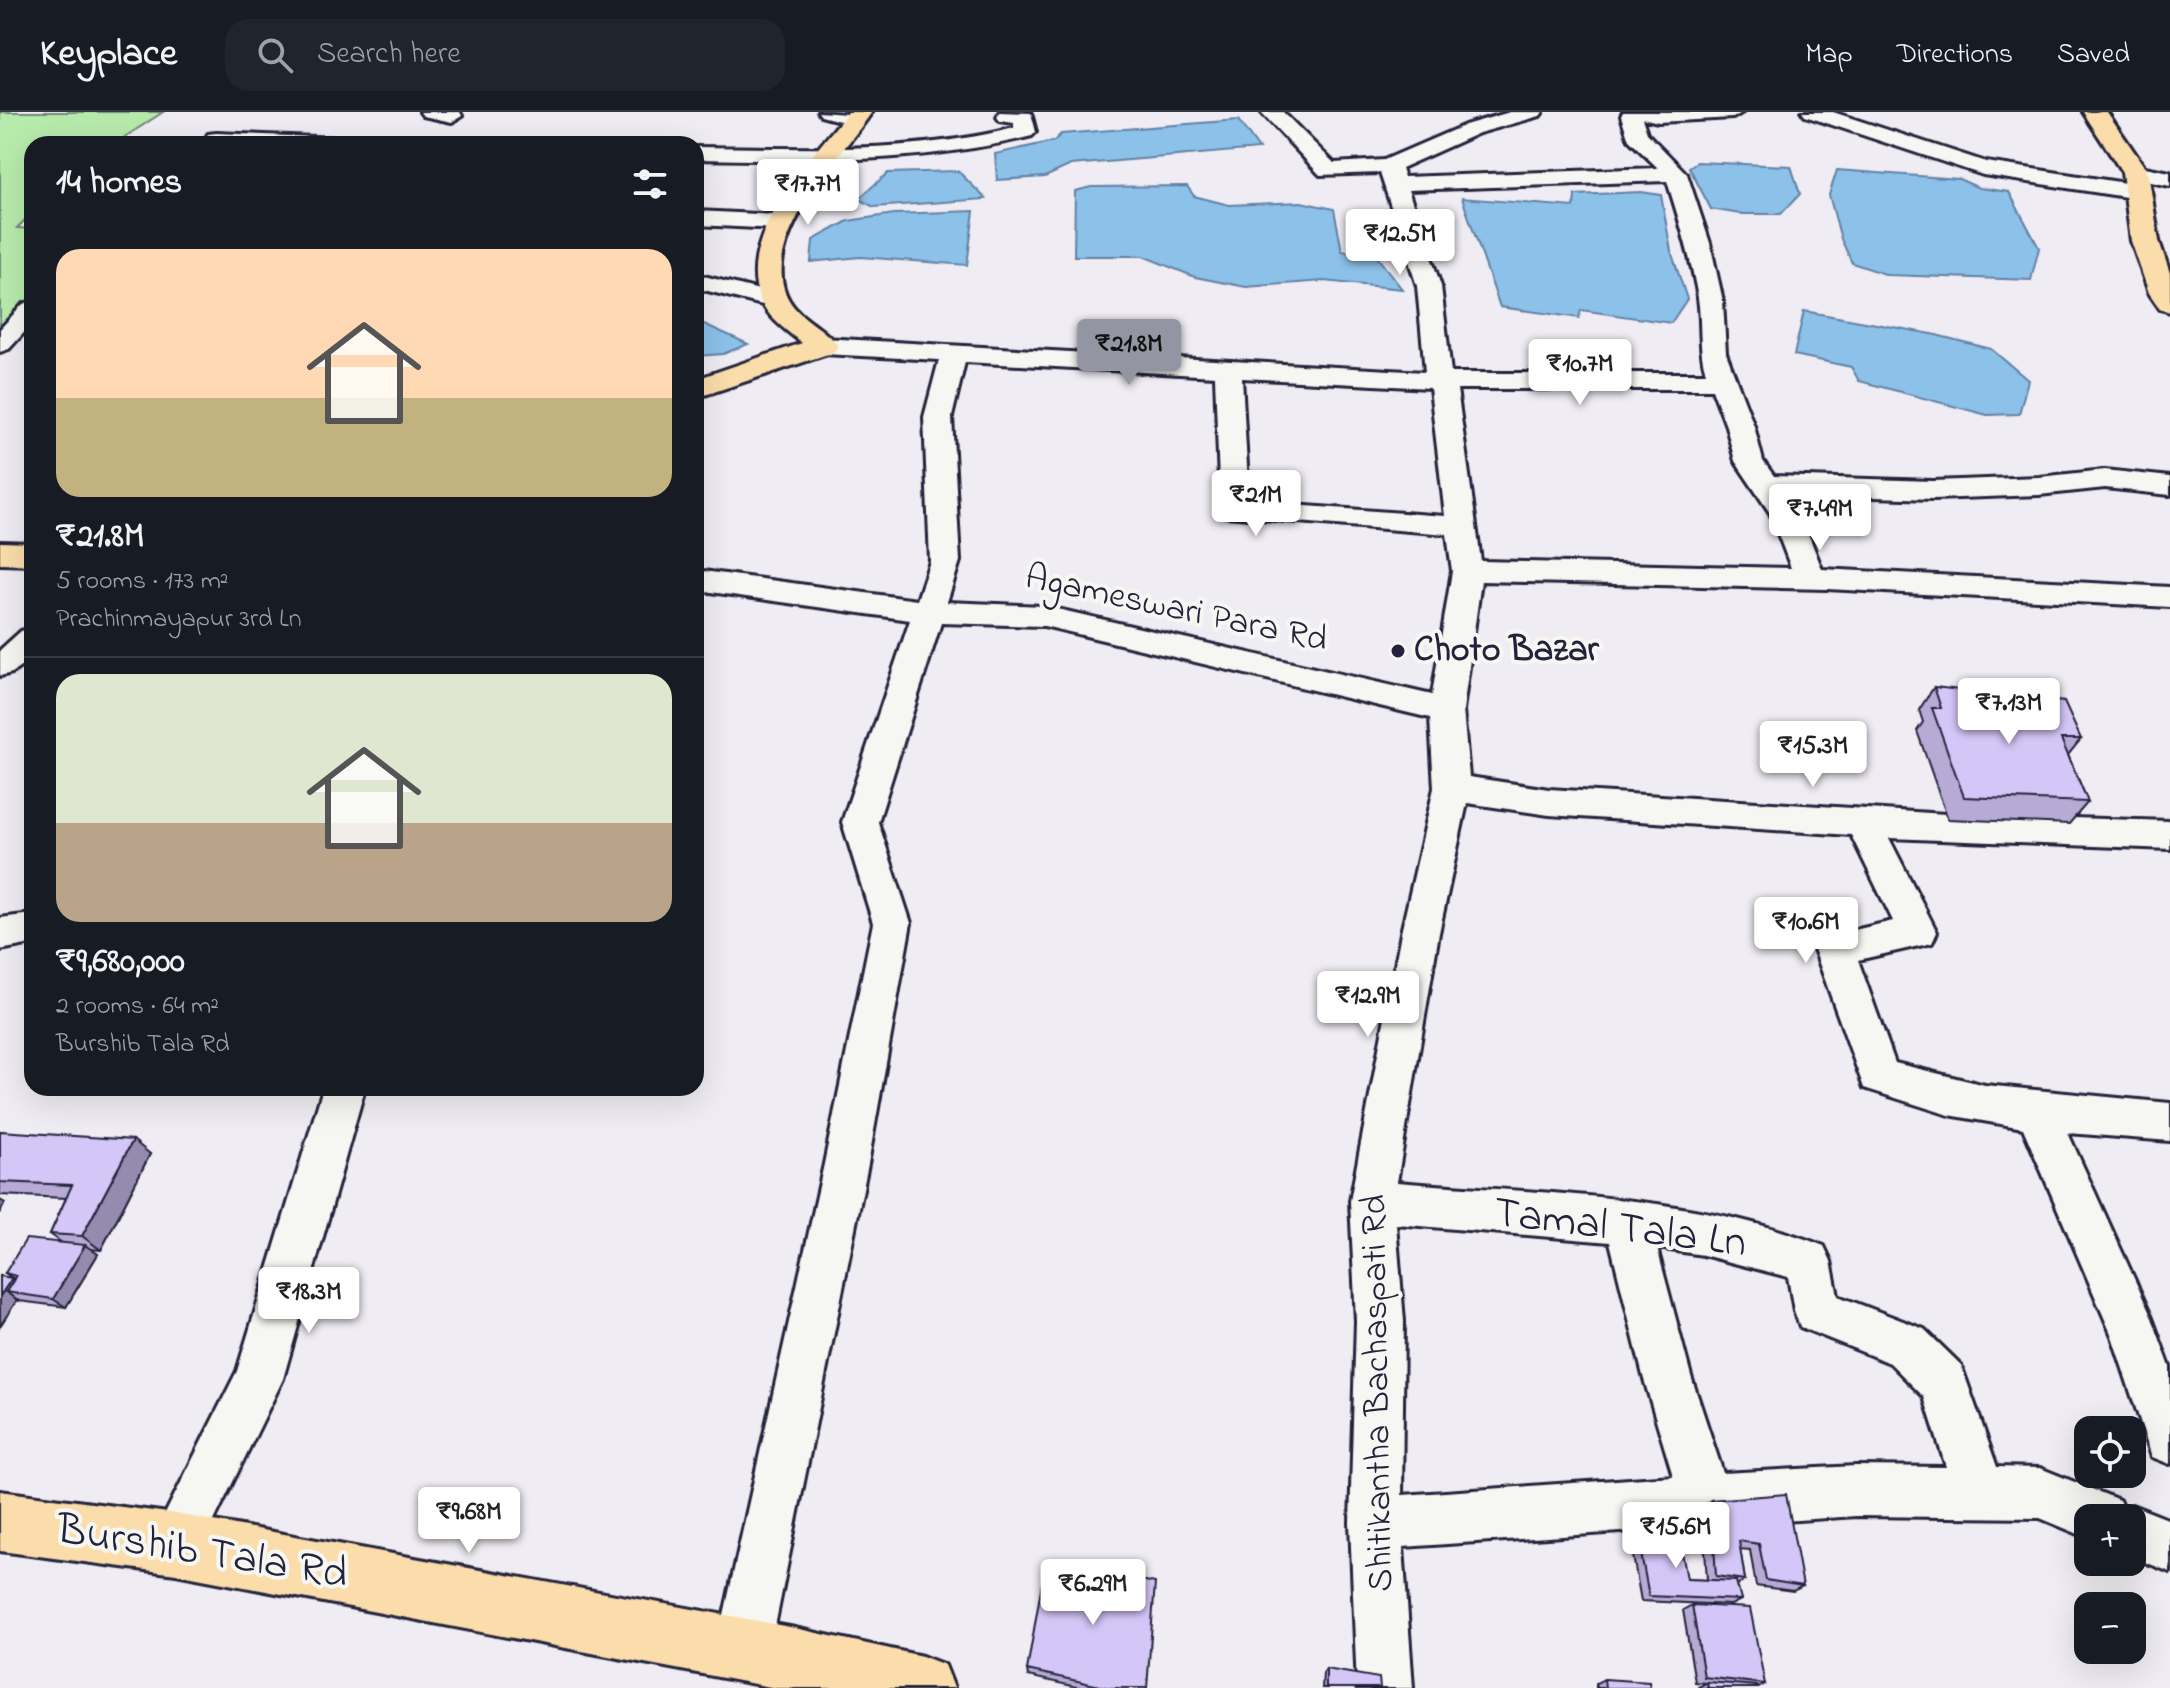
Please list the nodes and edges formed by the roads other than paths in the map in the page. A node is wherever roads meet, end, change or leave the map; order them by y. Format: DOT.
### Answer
graph roads {
  1 [pos="430,112"];
  2 [pos="828,112"];
  3 [pos="1009,112"];
  4 [pos="1271,112"];
  5 [pos="1533,112"];
  6 [pos="1641,112"];
  7 [pos="1733,112"];
  8 [pos="1812,112"];
  9 [pos="2095,112"];
  10 [pos="857,115"];
  11 [pos="452,116"];
  12 [pos="238,121"];
  13 [pos="219,136"];
  14 [pos="704,153"];
  15 [pos="829,154"];
  16 [pos="1676,174"];
  17 [pos="1392,175"];
  18 [pos="2170,179"];
  19 [pos="2137,182"];
  20 [pos="704,218"];
  21 [pos="780,222"];
  22 [pos="704,284"];
  23 [pos="774,301"];
  24 [pos="2170,303"];
  25 [pos="24,318"];
  26 [pos="0,344"];
  27 [pos="823,346"];
  28 [pos="954,352"];
  29 [pos="1228,368"];
  30 [pos="1722,381"];
  31 [pos="1441,385"];
  32 [pos="704,386"];
  33 [pos="1766,485"];
  34 [pos="2170,486"];
  35 [pos="1461,526"];
  36 [pos="0,553"];
  37 [pos="24,554"];
  38 [pos="1467,571"];
  39 [pos="1811,579"];
  40 [pos="704,581"];
  41 [pos="2170,597"];
  42 [pos="930,612"];
  43 [pos="24,648"];
  44 [pos="0,665"];
  45 [pos="1446,710"];
  46 [pos="1452,788"];
  47 [pos="1954,800"];
  48 [pos="2002,815"];
  49 [pos="1863,823"];
  50 [pos="2170,835"];
  51 [pos="24,930"];
  52 [pos="0,934"];
  53 [pos="342,1096"];
  54 [pos="2037,1111"];
  55 [pos="2170,1122"];
  56 [pos="1372,1201"];
  57 [pos="1628,1224"];
  58 [pos="2170,1439"];
  59 [pos="1980,1492"];
  60 [pos="1706,1500"];
  61 [pos="2074,1507"];
  62 [pos="0,1521"];
  63 [pos="1376,1523"];
  64 [pos="2146,1537"];
  65 [pos="176,1544"];
  66 [pos="2170,1546"];
  67 [pos="770,1666"];
  68 [pos="922,1688"];
  69 [pos="1385,1688"];
  1 -- 11 [label="street"];
  2 -- 10 [label="street"];
  3 -- 15 [label="street"];
  4 -- 17 [label="street"];
  5 -- 17 [label="street"];
  6 -- 7 [label="street"];
  6 -- 16 [label="street"];
  8 -- 19 [label="street"];
  9 -- 19 [label="main road"];
  10 -- 15 [label="main road"];
  12 -- 13 [label="street"];
  14 -- 15 [label="street"];
  15 -- 21 [label="main road"];
  16 -- 17 [label="street"];
  16 -- 30 [label="street"];
  17 -- 31 [label="street, Shitikantha Bachaspati Rd"];
  18 -- 19 [label="street"];
  19 -- 24 [label="main road"];
  20 -- 21 [label="street"];
  21 -- 23 [label="main road"];
  22 -- 23 [label="street"];
  23 -- 27 [label="main road"];
  25 -- 26 [label="street"];
  27 -- 28 [label="street"];
  27 -- 32 [label="main road"];
  28 -- 29 [label="street"];
  28 -- 42 [label="street"];
  29 -- 31 [label="street"];
  29 -- 35 [label="street"];
  30 -- 31 [label="street"];
  30 -- 33 [label="street"];
  31 -- 35 [label="street, Shitikantha Bachaspati Rd"];
  33 -- 34 [label="street"];
  33 -- 39 [label="street"];
  35 -- 38 [label="street, Shitikantha Bachaspati Rd"];
  36 -- 37 [label="main road"];
  38 -- 39 [label="street"];
  38 -- 45 [label="street, Shitikantha Bachaspati Rd"];
  39 -- 41 [label="street"];
  40 -- 42 [label="street, Agameswari Para Rd"];
  42 -- 45 [label="street, Agameswari Para Rd"];
  42 -- 67 [label="street"];
  43 -- 44 [label="street"];
  45 -- 46 [label="street, Shitikantha Bachaspati Rd"];
  46 -- 49 [label="street"];
  46 -- 56 [label="street, Shitikantha Bachaspati Rd"];
  47 -- 48 [label="street"];
  48 -- 49 [label="street"];
  48 -- 50 [label="street"];
  49 -- 54 [label="street"];
  51 -- 52 [label="street"];
  53 -- 65 [label="street"];
  54 -- 55 [label="street"];
  54 -- 58 [label="street"];
  56 -- 57 [label="street, Tamal Tala Ln"];
  56 -- 63 [label="street, Shitikantha Bachaspati Rd"];
  57 -- 59 [label="street, Tamal Tala Ln"];
  57 -- 60 [label="street"];
  59 -- 60 [label="street"];
  59 -- 61 [label="street"];
  60 -- 63 [label="street"];
  62 -- 65 [label="main road, Burshib Tala Rd"];
  63 -- 69 [label="street, Shitikantha Bachaspati Rd"];
  64 -- 66 [label="street"];
  65 -- 67 [label="main road, Burshib Tala Rd"];
  67 -- 68 [label="main road, Burshib Tala Rd"];
}
